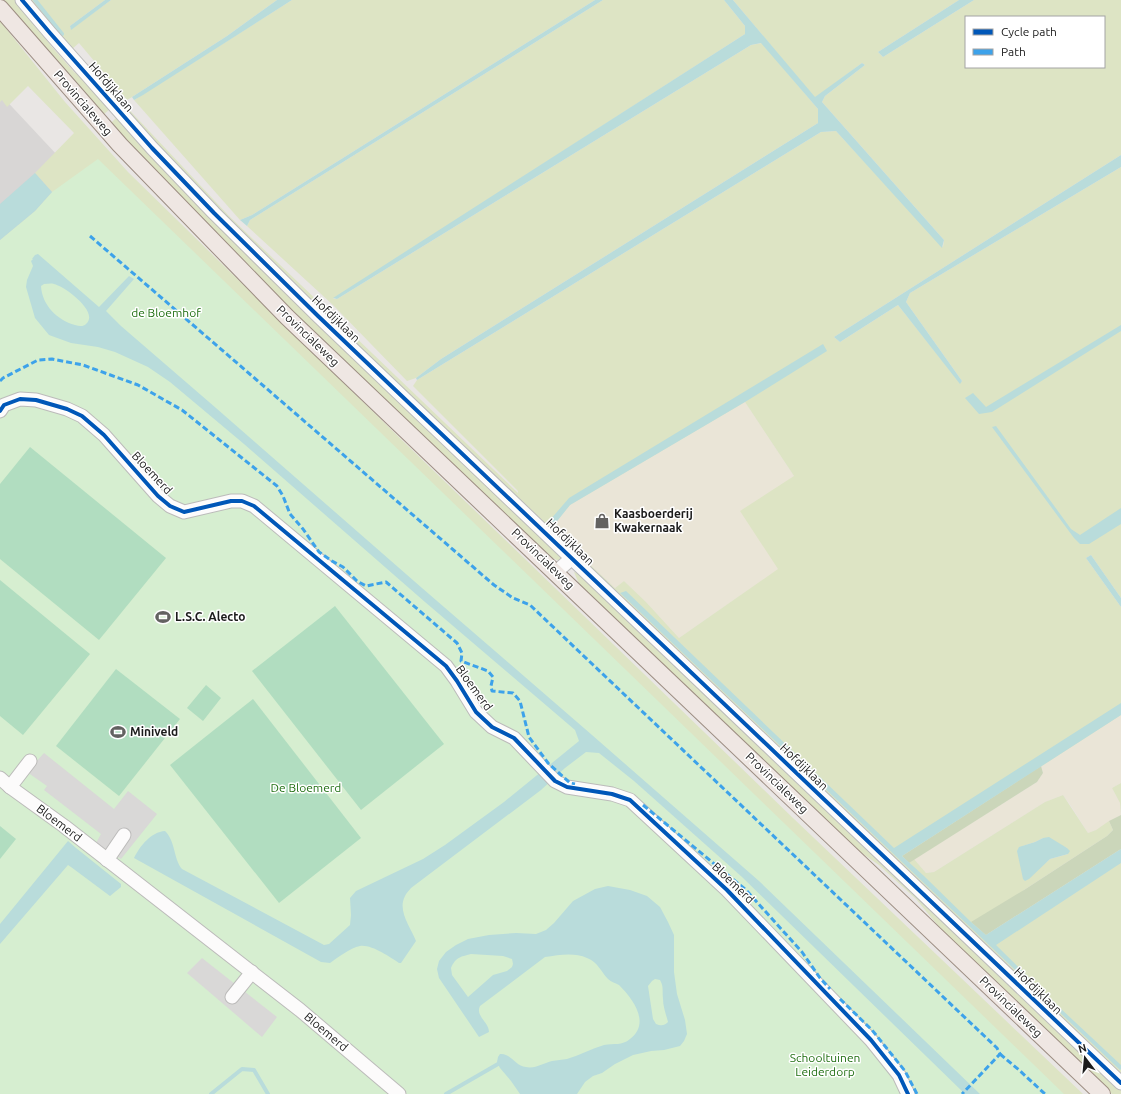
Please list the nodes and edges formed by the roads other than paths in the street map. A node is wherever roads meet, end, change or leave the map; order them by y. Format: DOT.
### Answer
graph roads {
  1 [pos="22,0"];
  2 [pos="0,8"];
  3 [pos="119,110"];
  4 [pos="101,125"];
  5 [pos="0,411"];
  6 [pos="572,558"];
  7 [pos="556,572"];
  8 [pos="30,761"];
  9 [pos="0,778"];
  10 [pos="10,787"];
  11 [pos="124,835"];
  12 [pos="107,860"];
  13 [pos="252,972"];
  14 [pos="232,997"];
  15 [pos="1121,1083"];
  16 [pos="399,1094"];
  17 [pos="908,1094"];
  18 [pos="1102,1094"];
  1 -- 3 [label="street, Hofdijklaan"];
  2 -- 4 [label="main road, Provincialeweg"];
  3 -- 4 [label="street, Hofdijklaan"];
  3 -- 6 [label="street, Hofdijklaan"];
  4 -- 7 [label="main road, Provincialeweg"];
  5 -- 17 [label="street, Bloemerd"];
  6 -- 7 [label="street, Hofdijklaan"];
  6 -- 15 [label="street, Hofdijklaan"];
  7 -- 18 [label="main road, Provincialeweg"];
  8 -- 10 [label="street"];
  9 -- 10 [label="street, Bloemerd"];
  10 -- 12 [label="street, Bloemerd"];
  11 -- 12 [label="street"];
  12 -- 13 [label="street, Bloemerd"];
  13 -- 14 [label="street"];
  13 -- 16 [label="street, Bloemerd"];
}
